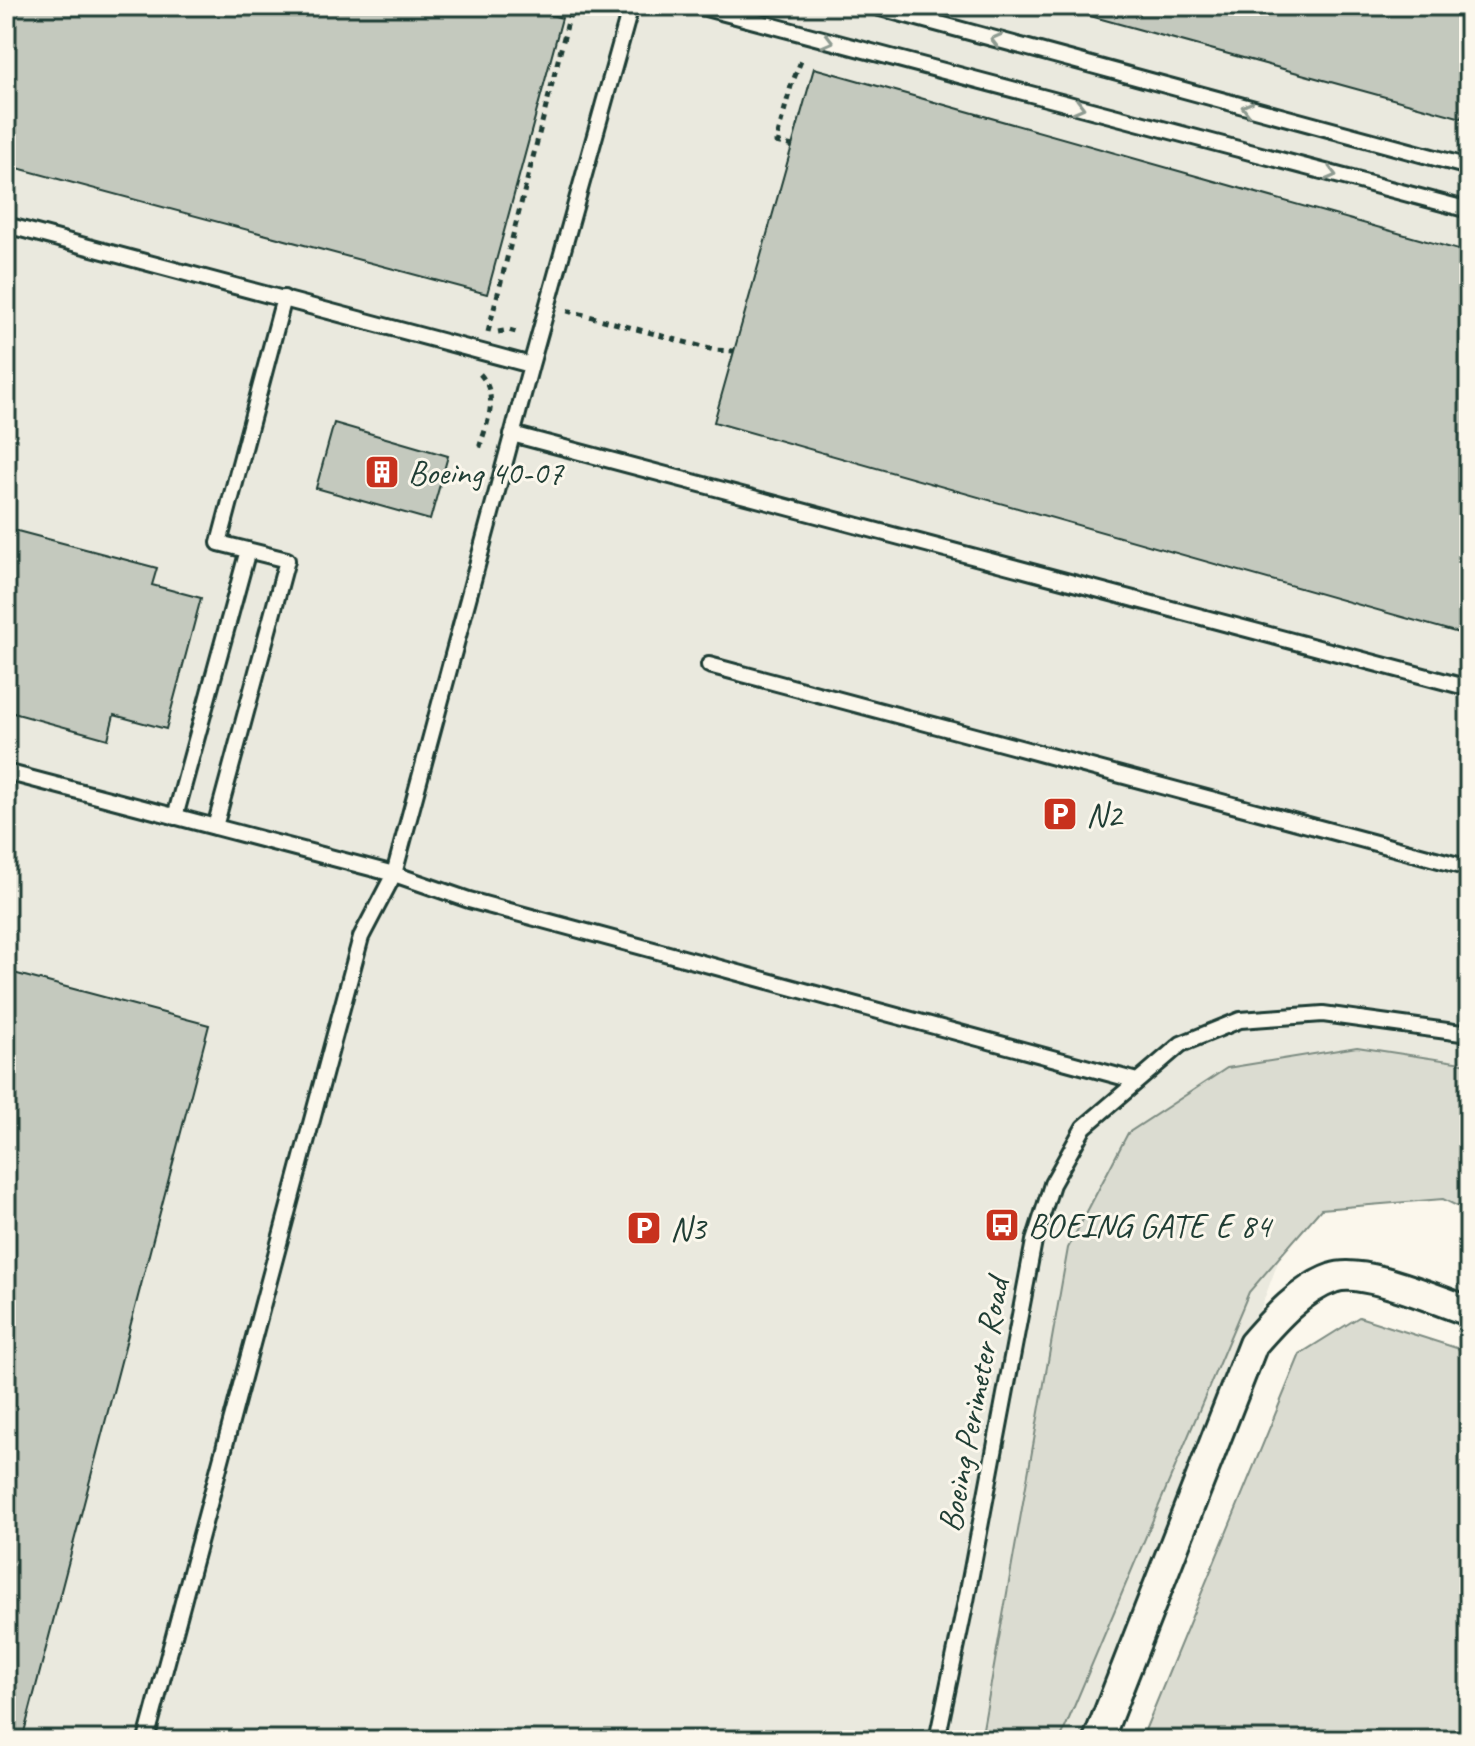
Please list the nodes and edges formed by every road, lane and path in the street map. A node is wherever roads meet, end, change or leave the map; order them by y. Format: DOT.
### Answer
graph roads {
  1 [pos="572,6"];
  2 [pos="631,6"];
  3 [pos="698,6"];
  4 [pos="873,6"];
  5 [pos="811,36"];
  6 [pos="793,146"];
  7 [pos="1469,167"];
  8 [pos="1469,210"];
  9 [pos="6,225"];
  10 [pos="284,298"];
  11 [pos="488,331"];
  12 [pos="538,338"];
  13 [pos="734,351"];
  14 [pos="481,352"];
  15 [pos="531,365"];
  16 [pos="512,434"];
  17 [pos="506,456"];
  18 [pos="248,550"];
  19 [pos="709,665"];
  20 [pos="1469,688"];
  21 [pos="6,772"];
  22 [pos="175,817"];
  23 [pos="215,827"];
  24 [pos="1469,868"];
  25 [pos="394,874"];
  26 [pos="1469,1034"];
  27 [pos="1137,1081"];
  28 [pos="1469,1311"];
  29 [pos="146,1740"];
  30 [pos="937,1740"];
  31 [pos="1098,1740"];
  1 -- 11 [label="path"];
  2 -- 12 [label="lane"];
  3 -- 5 [label="lane"];
  7 -- 4 [label="lane, one-way"];
  5 -- 6 [label="path"];
  5 -- 8 [label="lane, one-way"];
  9 -- 10 [label="lane"];
  10 -- 14 [label="lane"];
  10 -- 18 [label="lane"];
  11 -- 12 [label="path"];
  11 -- 14 [label="path"];
  12 -- 13 [label="path"];
  12 -- 15 [label="lane"];
  14 -- 15 [label="lane"];
  14 -- 17 [label="path"];
  15 -- 16 [label="lane"];
  16 -- 17 [label="lane"];
  16 -- 20 [label="lane"];
  17 -- 25 [label="lane"];
  18 -- 22 [label="lane"];
  18 -- 23 [label="lane"];
  19 -- 24 [label="lane"];
  21 -- 22 [label="lane"];
  22 -- 23 [label="lane"];
  23 -- 25 [label="lane"];
  25 -- 27 [label="lane"];
  25 -- 29 [label="lane"];
  26 -- 27 [label="lane, Boeing Perimeter Road"];
  27 -- 30 [label="lane, Boeing Perimeter Road"];
  28 -- 31 [label="street"];
}
